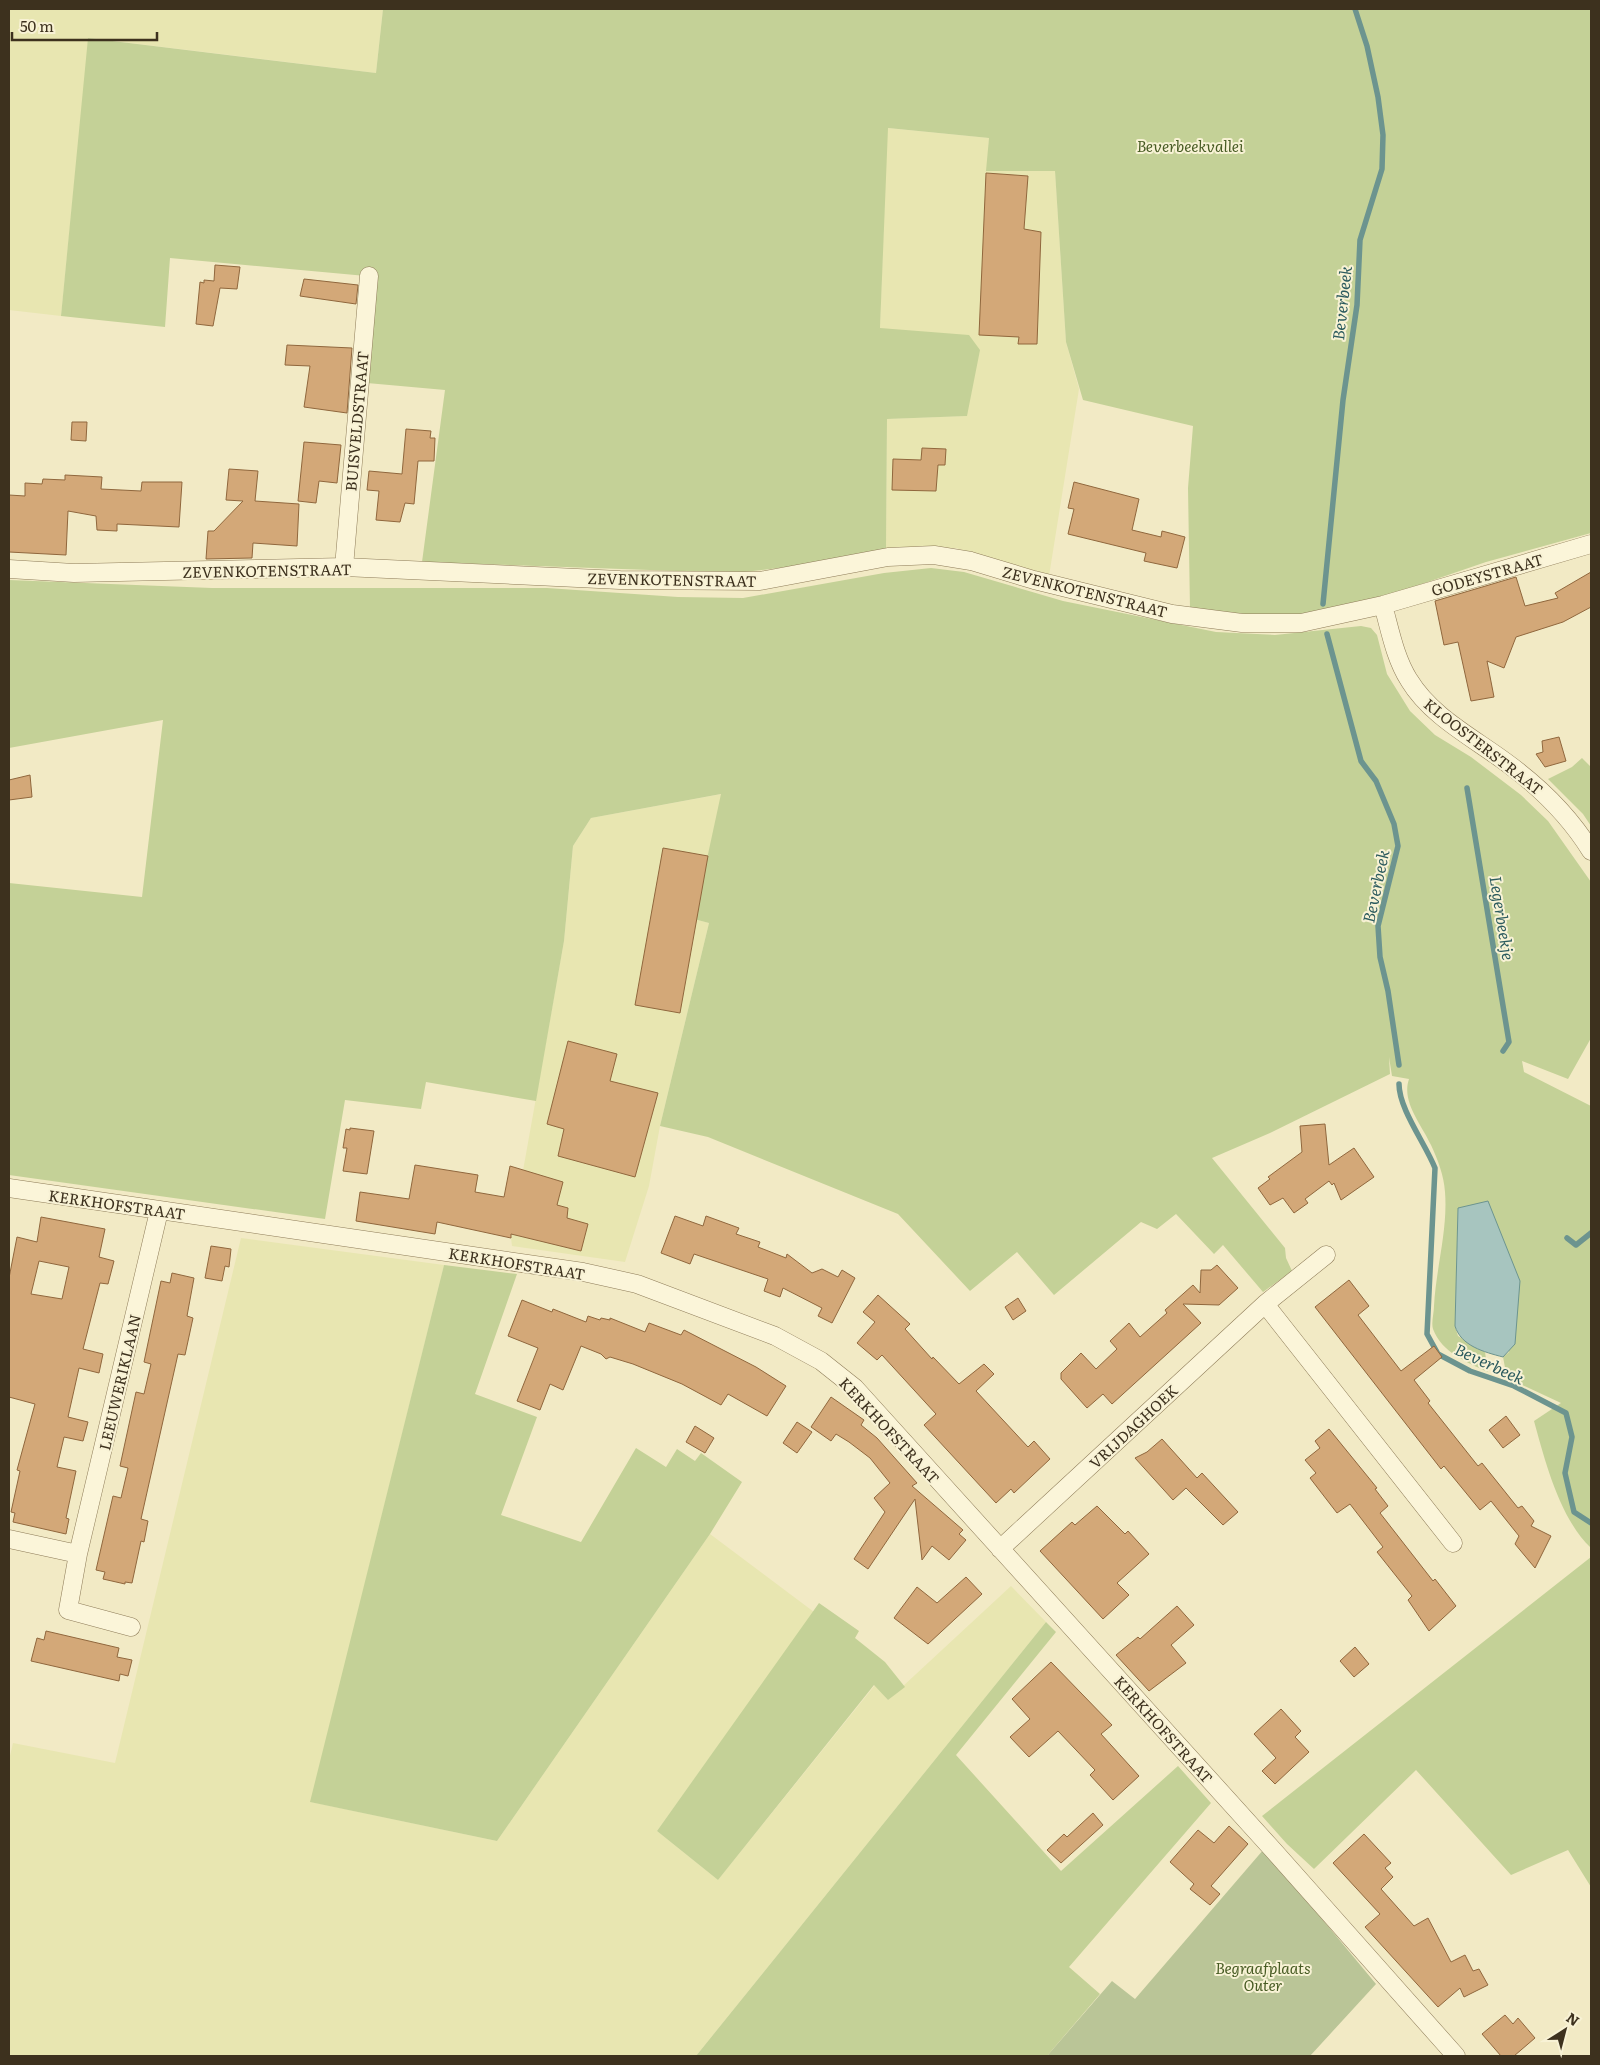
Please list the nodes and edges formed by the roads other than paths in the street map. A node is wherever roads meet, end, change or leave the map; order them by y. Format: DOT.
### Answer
graph roads {
  1 [pos="369,276"];
  2 [pos="1591,544"];
  3 [pos="344,568"];
  4 [pos="9,569"];
  5 [pos="1383,605"];
  6 [pos="1591,851"];
  7 [pos="9,1188"];
  8 [pos="159,1211"];
  9 [pos="1326,1256"];
  10 [pos="1265,1304"];
  11 [pos="9,1539"];
  12 [pos="1453,1542"];
  13 [pos="1000,1549"];
  14 [pos="78,1554"];
  15 [pos="131,1627"];
  16 [pos="1456,2056"];
  1 -- 3 [label="street, BUISVELDSTRAAT"];
  2 -- 5 [label="street, GODEYSTRAAT"];
  3 -- 4 [label="street, ZEVENKOTENSTRAAT"];
  3 -- 5 [label="street, ZEVENKOTENSTRAAT"];
  5 -- 6 [label="street, KLOOSTERSTRAAT"];
  7 -- 8 [label="street, KERKHOFSTRAAT"];
  8 -- 13 [label="street, KERKHOFSTRAAT"];
  8 -- 14 [label="street, LEEUWERIKLAAN"];
  9 -- 10 [label="street, VRIJDAGHOEK"];
  10 -- 12 [label="street"];
  10 -- 13 [label="street, VRIJDAGHOEK"];
  11 -- 14 [label="street"];
  13 -- 16 [label="street, KERKHOFSTRAAT"];
  14 -- 15 [label="street, LEEUWERIKLAAN"];
}
